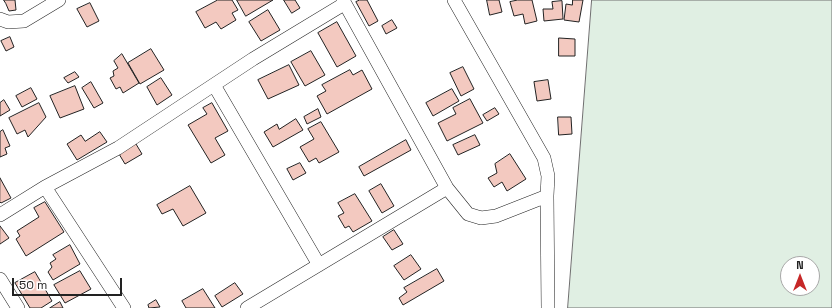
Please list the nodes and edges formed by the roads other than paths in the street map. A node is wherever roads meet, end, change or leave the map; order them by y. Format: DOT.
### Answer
graph roads {
  1 [pos="59,0"];
  2 [pos="454,0"];
  3 [pos="344,2"];
  4 [pos="0,19"];
  5 [pos="214,85"];
  6 [pos="45,187"];
  7 [pos="447,188"];
  8 [pos="547,196"];
  9 [pos="0,215"];
  10 [pos="319,265"];
  11 [pos="0,279"];
  12 [pos="18,308"];
  13 [pos="124,308"];
  14 [pos="247,308"];
  15 [pos="548,308"];
  1 -- 4 [label="street"];
  2 -- 8 [label="street"];
  3 -- 5 [label="street"];
  3 -- 7 [label="street"];
  5 -- 6 [label="street"];
  5 -- 10 [label="street"];
  6 -- 9 [label="street"];
  6 -- 13 [label="street"];
  7 -- 8 [label="street"];
  7 -- 10 [label="street"];
  8 -- 15 [label="street"];
  10 -- 14 [label="street"];
  11 -- 12 [label="street"];
}
